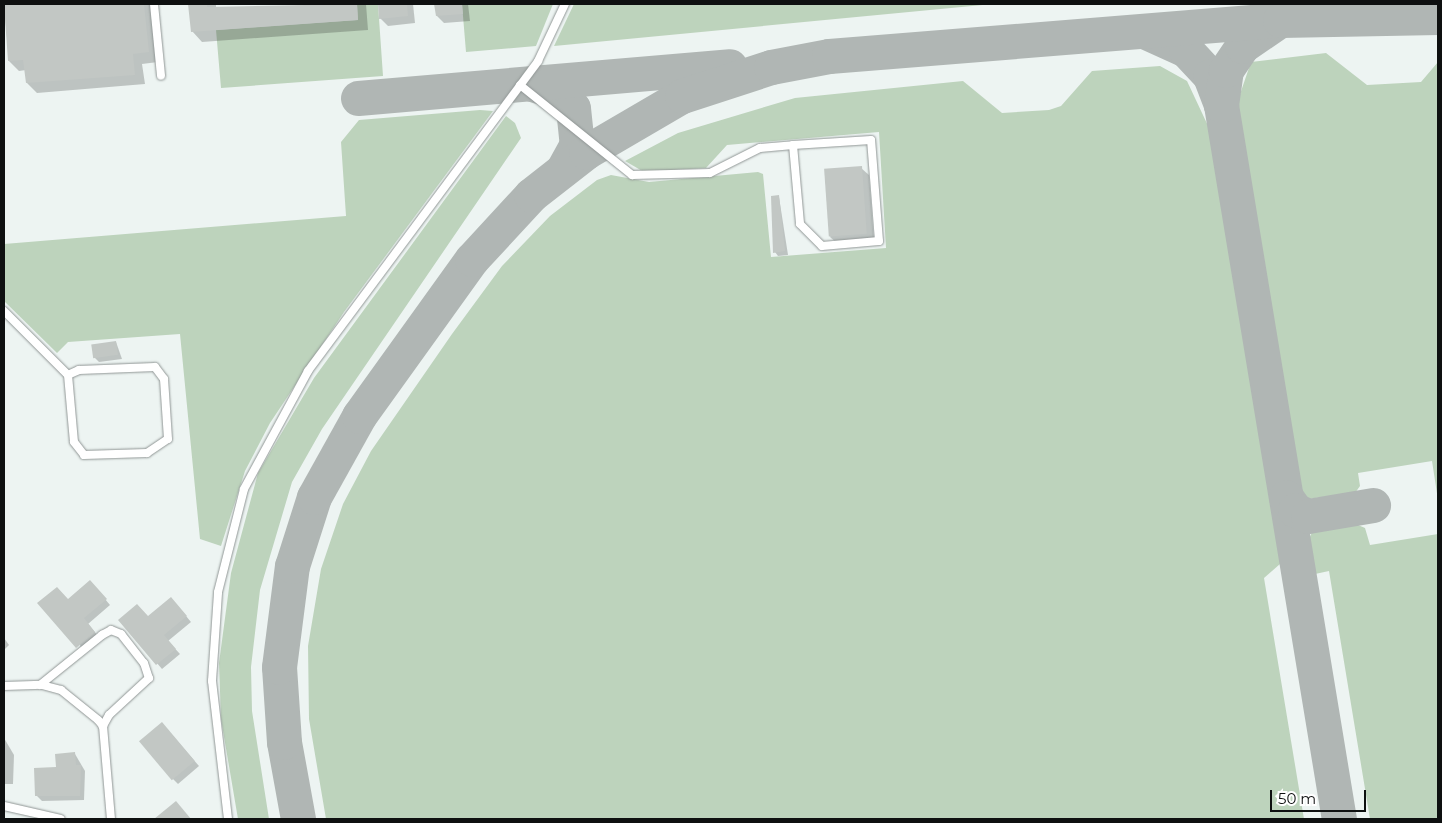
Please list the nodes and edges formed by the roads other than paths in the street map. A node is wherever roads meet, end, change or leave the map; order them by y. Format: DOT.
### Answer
graph roads {
  1 [pos="154,4"];
  2 [pos="565,4"];
  3 [pos="161,76"];
  4 [pos="520,85"];
  5 [pos="793,145"];
  6 [pos="4,311"];
  7 [pos="68,375"];
  8 [pos="40,685"];
  9 [pos="4,686"];
  10 [pos="103,726"];
  11 [pos="4,806"];
  12 [pos="61,819"];
  13 [pos="111,819"];
  14 [pos="228,819"];
  1 -- 3 [label="lane"];
  2 -- 4 [label="lane"];
  4 -- 5 [label="lane"];
  4 -- 14 [label="lane"];
  5 -- 5 [label="lane"];
  6 -- 7 [label="lane"];
  7 -- 7 [label="lane"];
  8 -- 9 [label="lane"];
  8 -- 10 [label="lane"];
  8 -- 10 [label="lane"];
  10 -- 13 [label="lane"];
  11 -- 12 [label="lane"];
}
